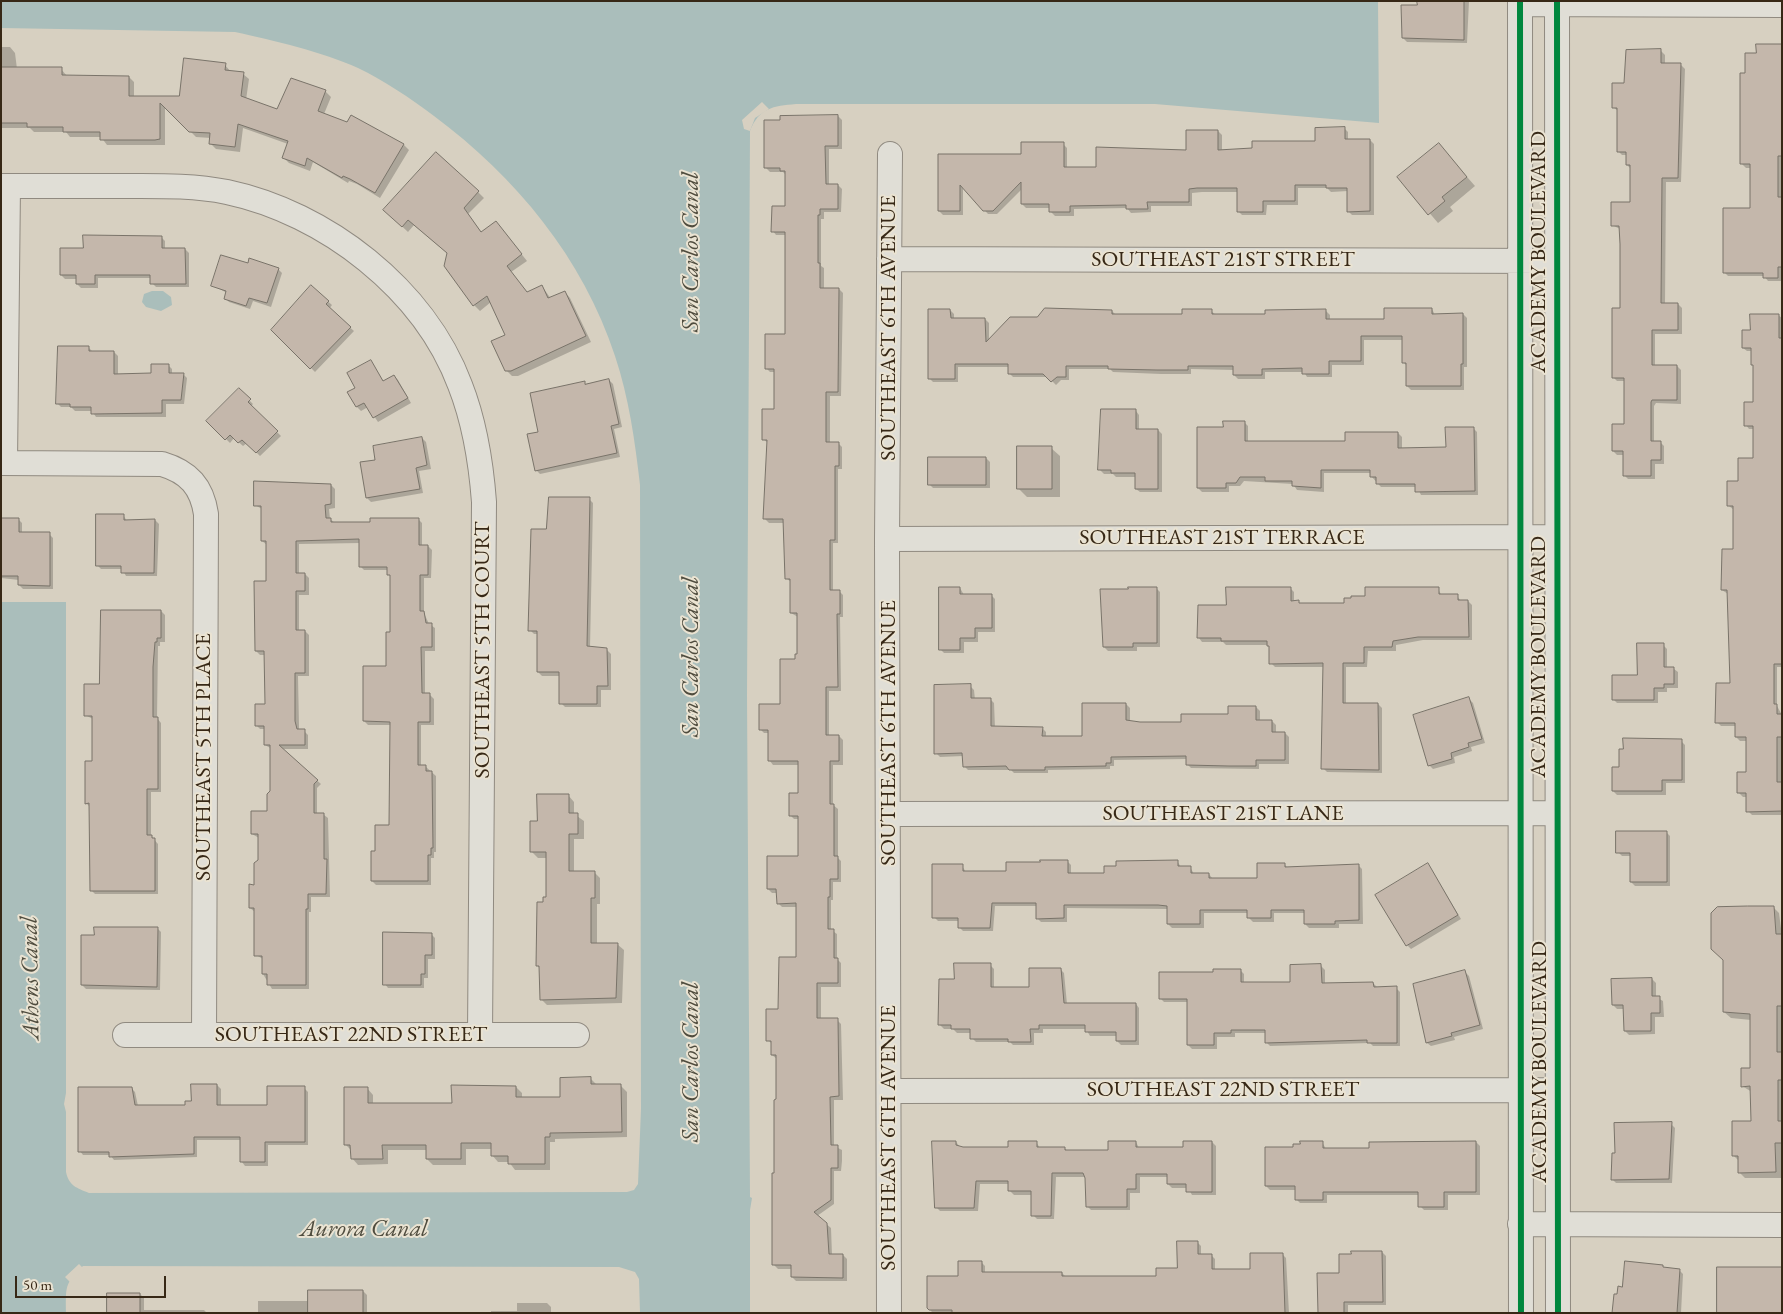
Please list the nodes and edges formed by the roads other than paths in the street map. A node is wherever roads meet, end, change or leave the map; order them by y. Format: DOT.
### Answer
graph roads {
  1 [pos="1520,3"];
  2 [pos="1557,3"];
  3 [pos="1782,5"];
  4 [pos="890,154"];
  5 [pos="5,186"];
  6 [pos="889,259"];
  7 [pos="1520,261"];
  8 [pos="1557,261"];
  9 [pos="3,463"];
  10 [pos="1519,537"];
  11 [pos="1556,537"];
  12 [pos="887,539"];
  13 [pos="1520,813"];
  14 [pos="1557,813"];
  15 [pos="889,814"];
  16 [pos="480,1034"];
  17 [pos="204,1035"];
  18 [pos="577,1035"];
  19 [pos="125,1036"];
  20 [pos="1520,1090"];
  21 [pos="1557,1090"];
  22 [pos="889,1091"];
  23 [pos="1520,1224"];
  24 [pos="1557,1224"];
  25 [pos="1782,1225"];
  26 [pos="889,1313"];
  27 [pos="1521,1313"];
  28 [pos="1558,1313"];
  1 -- 2 [label="street"];
  1 -- 7 [label="street, ACADEMY BOULEVARD"];
  2 -- 3 [label="street"];
  2 -- 8 [label="street, ACADEMY BOULEVARD"];
  4 -- 6 [label="street, SOUTHEAST 6TH AVENUE"];
  5 -- 9 [label="street"];
  5 -- 16 [label="street, SOUTHEAST 5TH COURT"];
  6 -- 7 [label="street, SOUTHEAST 21ST STREET"];
  6 -- 12 [label="street, SOUTHEAST 6TH AVENUE"];
  7 -- 8 [label="street, SOUTHEAST 21ST STREET"];
  7 -- 10 [label="street, ACADEMY BOULEVARD"];
  8 -- 11 [label="street, ACADEMY BOULEVARD"];
  9 -- 17 [label="street, SOUTHEAST 5TH PLACE"];
  10 -- 11 [label="street, SOUTHEAST 21ST TERRACE"];
  10 -- 12 [label="street, SOUTHEAST 21ST TERRACE"];
  10 -- 13 [label="street, ACADEMY BOULEVARD"];
  11 -- 14 [label="street, ACADEMY BOULEVARD"];
  12 -- 15 [label="street, SOUTHEAST 6TH AVENUE"];
  13 -- 14 [label="street, SOUTHEAST 21ST LANE"];
  13 -- 15 [label="street, SOUTHEAST 21ST LANE"];
  13 -- 20 [label="street, ACADEMY BOULEVARD"];
  14 -- 21 [label="street, ACADEMY BOULEVARD"];
  15 -- 22 [label="street, SOUTHEAST 6TH AVENUE"];
  16 -- 17 [label="street, SOUTHEAST 22ND STREET"];
  16 -- 18 [label="street, SOUTHEAST 22ND STREET"];
  17 -- 19 [label="street, SOUTHEAST 22ND STREET"];
  20 -- 21 [label="street, SOUTHEAST 22ND STREET"];
  20 -- 22 [label="street, SOUTHEAST 22ND STREET"];
  20 -- 23 [label="street, ACADEMY BOULEVARD"];
  21 -- 24 [label="street, ACADEMY BOULEVARD"];
  22 -- 26 [label="street, SOUTHEAST 6TH AVENUE"];
  23 -- 24 [label="street"];
  23 -- 27 [label="street, ACADEMY BOULEVARD"];
  24 -- 25 [label="street"];
  24 -- 28 [label="street, ACADEMY BOULEVARD"];
}
